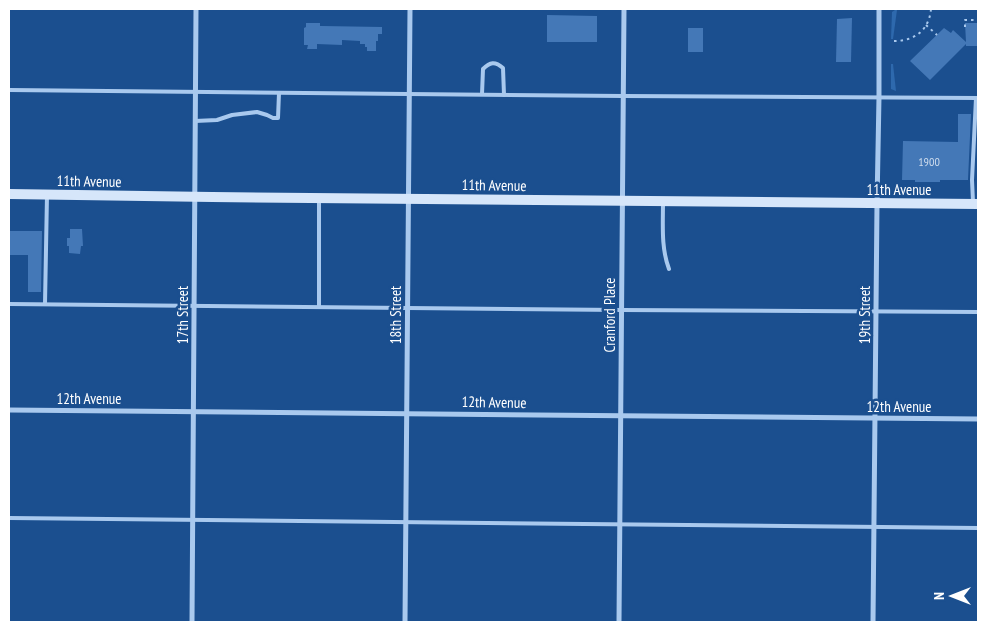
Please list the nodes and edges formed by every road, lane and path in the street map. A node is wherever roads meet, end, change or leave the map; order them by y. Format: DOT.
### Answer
graph roads {
  1 [pos="196,9"];
  2 [pos="410,9"];
  3 [pos="624,9"];
  4 [pos="879,9"];
  5 [pos="932,9"];
  6 [pos="978,9"];
  7 [pos="978,21"];
  8 [pos="926,25"];
  9 [pos="965,28"];
  10 [pos="937,35"];
  11 [pos="894,40"];
  12 [pos="9,90"];
  13 [pos="196,91"];
  14 [pos="279,93"];
  15 [pos="409,94"];
  16 [pos="482,94"];
  17 [pos="504,95"];
  18 [pos="623,96"];
  19 [pos="879,97"];
  20 [pos="977,98"];
  21 [pos="195,121"];
  22 [pos="9,194"];
  23 [pos="47,195"];
  24 [pos="194,197"];
  25 [pos="319,198"];
  26 [pos="408,199"];
  27 [pos="622,201"];
  28 [pos="663,202"];
  29 [pos="877,204"];
  30 [pos="976,204"];
  31 [pos="669,269"];
  32 [pos="9,304"];
  33 [pos="45,304"];
  34 [pos="194,306"];
  35 [pos="319,307"];
  36 [pos="408,308"];
  37 [pos="621,310"];
  38 [pos="876,311"];
  39 [pos="978,312"];
  40 [pos="9,410"];
  41 [pos="194,412"];
  42 [pos="407,413"];
  43 [pos="620,416"];
  44 [pos="875,418"];
  45 [pos="978,419"];
  46 [pos="9,518"];
  47 [pos="193,520"];
  48 [pos="406,522"];
  49 [pos="620,524"];
  50 [pos="874,526"];
  51 [pos="978,528"];
  52 [pos="192,622"];
  53 [pos="405,622"];
  54 [pos="619,622"];
  55 [pos="873,622"];
  1 -- 13 [label="street, 17th Street"];
  2 -- 15 [label="street, 18th Street"];
  3 -- 18 [label="street, Cranford Place"];
  4 -- 19 [label="street, 19th Street"];
  5 -- 8 [label="path"];
  6 -- 7 [label="path"];
  7 -- 9 [label="path"];
  8 -- 10 [label="path"];
  8 -- 11 [label="path"];
  12 -- 13 [label="lane"];
  13 -- 14 [label="lane"];
  13 -- 21 [label="street, 17th Street"];
  14 -- 15 [label="lane"];
  14 -- 21 [label="lane"];
  15 -- 16 [label="lane"];
  15 -- 26 [label="street, 18th Street"];
  16 -- 17 [label="lane"];
  16 -- 17 [label="lane"];
  17 -- 18 [label="lane"];
  18 -- 19 [label="lane"];
  18 -- 27 [label="street, Cranford Place"];
  19 -- 20 [label="lane"];
  19 -- 29 [label="street, 19th Street"];
  20 -- 30 [label="lane"];
  21 -- 24 [label="street, 17th Street"];
  22 -- 23 [label="main road, 11th Avenue"];
  23 -- 24 [label="main road, 11th Avenue"];
  23 -- 33 [label="lane"];
  24 -- 25 [label="main road, 11th Avenue"];
  24 -- 34 [label="street, 17th Street"];
  25 -- 26 [label="main road, 11th Avenue"];
  25 -- 35 [label="lane"];
  26 -- 27 [label="main road, 11th Avenue"];
  26 -- 36 [label="street, 18th Street"];
  27 -- 28 [label="main road, 11th Avenue"];
  27 -- 37 [label="street, Cranford Place"];
  28 -- 29 [label="main road, 11th Avenue"];
  28 -- 31 [label="lane"];
  29 -- 30 [label="main road, 11th Avenue"];
  29 -- 38 [label="street, 19th Street"];
  32 -- 33 [label="lane"];
  33 -- 34 [label="lane"];
  34 -- 35 [label="lane"];
  34 -- 41 [label="street, 17th Street"];
  35 -- 36 [label="lane"];
  36 -- 37 [label="lane"];
  36 -- 42 [label="street, 18th Street"];
  37 -- 38 [label="lane"];
  37 -- 43 [label="street, Cranford Place"];
  38 -- 39 [label="lane"];
  38 -- 44 [label="street, 19th Street"];
  40 -- 41 [label="street, 12th Avenue"];
  41 -- 42 [label="street, 12th Avenue"];
  41 -- 47 [label="street, 17th Street"];
  42 -- 43 [label="street, 12th Avenue"];
  42 -- 48 [label="street, 18th Street"];
  43 -- 44 [label="street, 12th Avenue"];
  43 -- 49 [label="street, Cranford Place"];
  44 -- 45 [label="street, 12th Avenue"];
  44 -- 50 [label="street, 19th Street"];
  46 -- 47 [label="lane"];
  47 -- 48 [label="lane"];
  47 -- 52 [label="street, 17th Street"];
  48 -- 49 [label="lane"];
  48 -- 53 [label="street, 18th Street"];
  49 -- 50 [label="lane"];
  49 -- 54 [label="street, Cranford Place"];
  50 -- 51 [label="lane"];
  50 -- 55 [label="street, 19th Street"];
}
